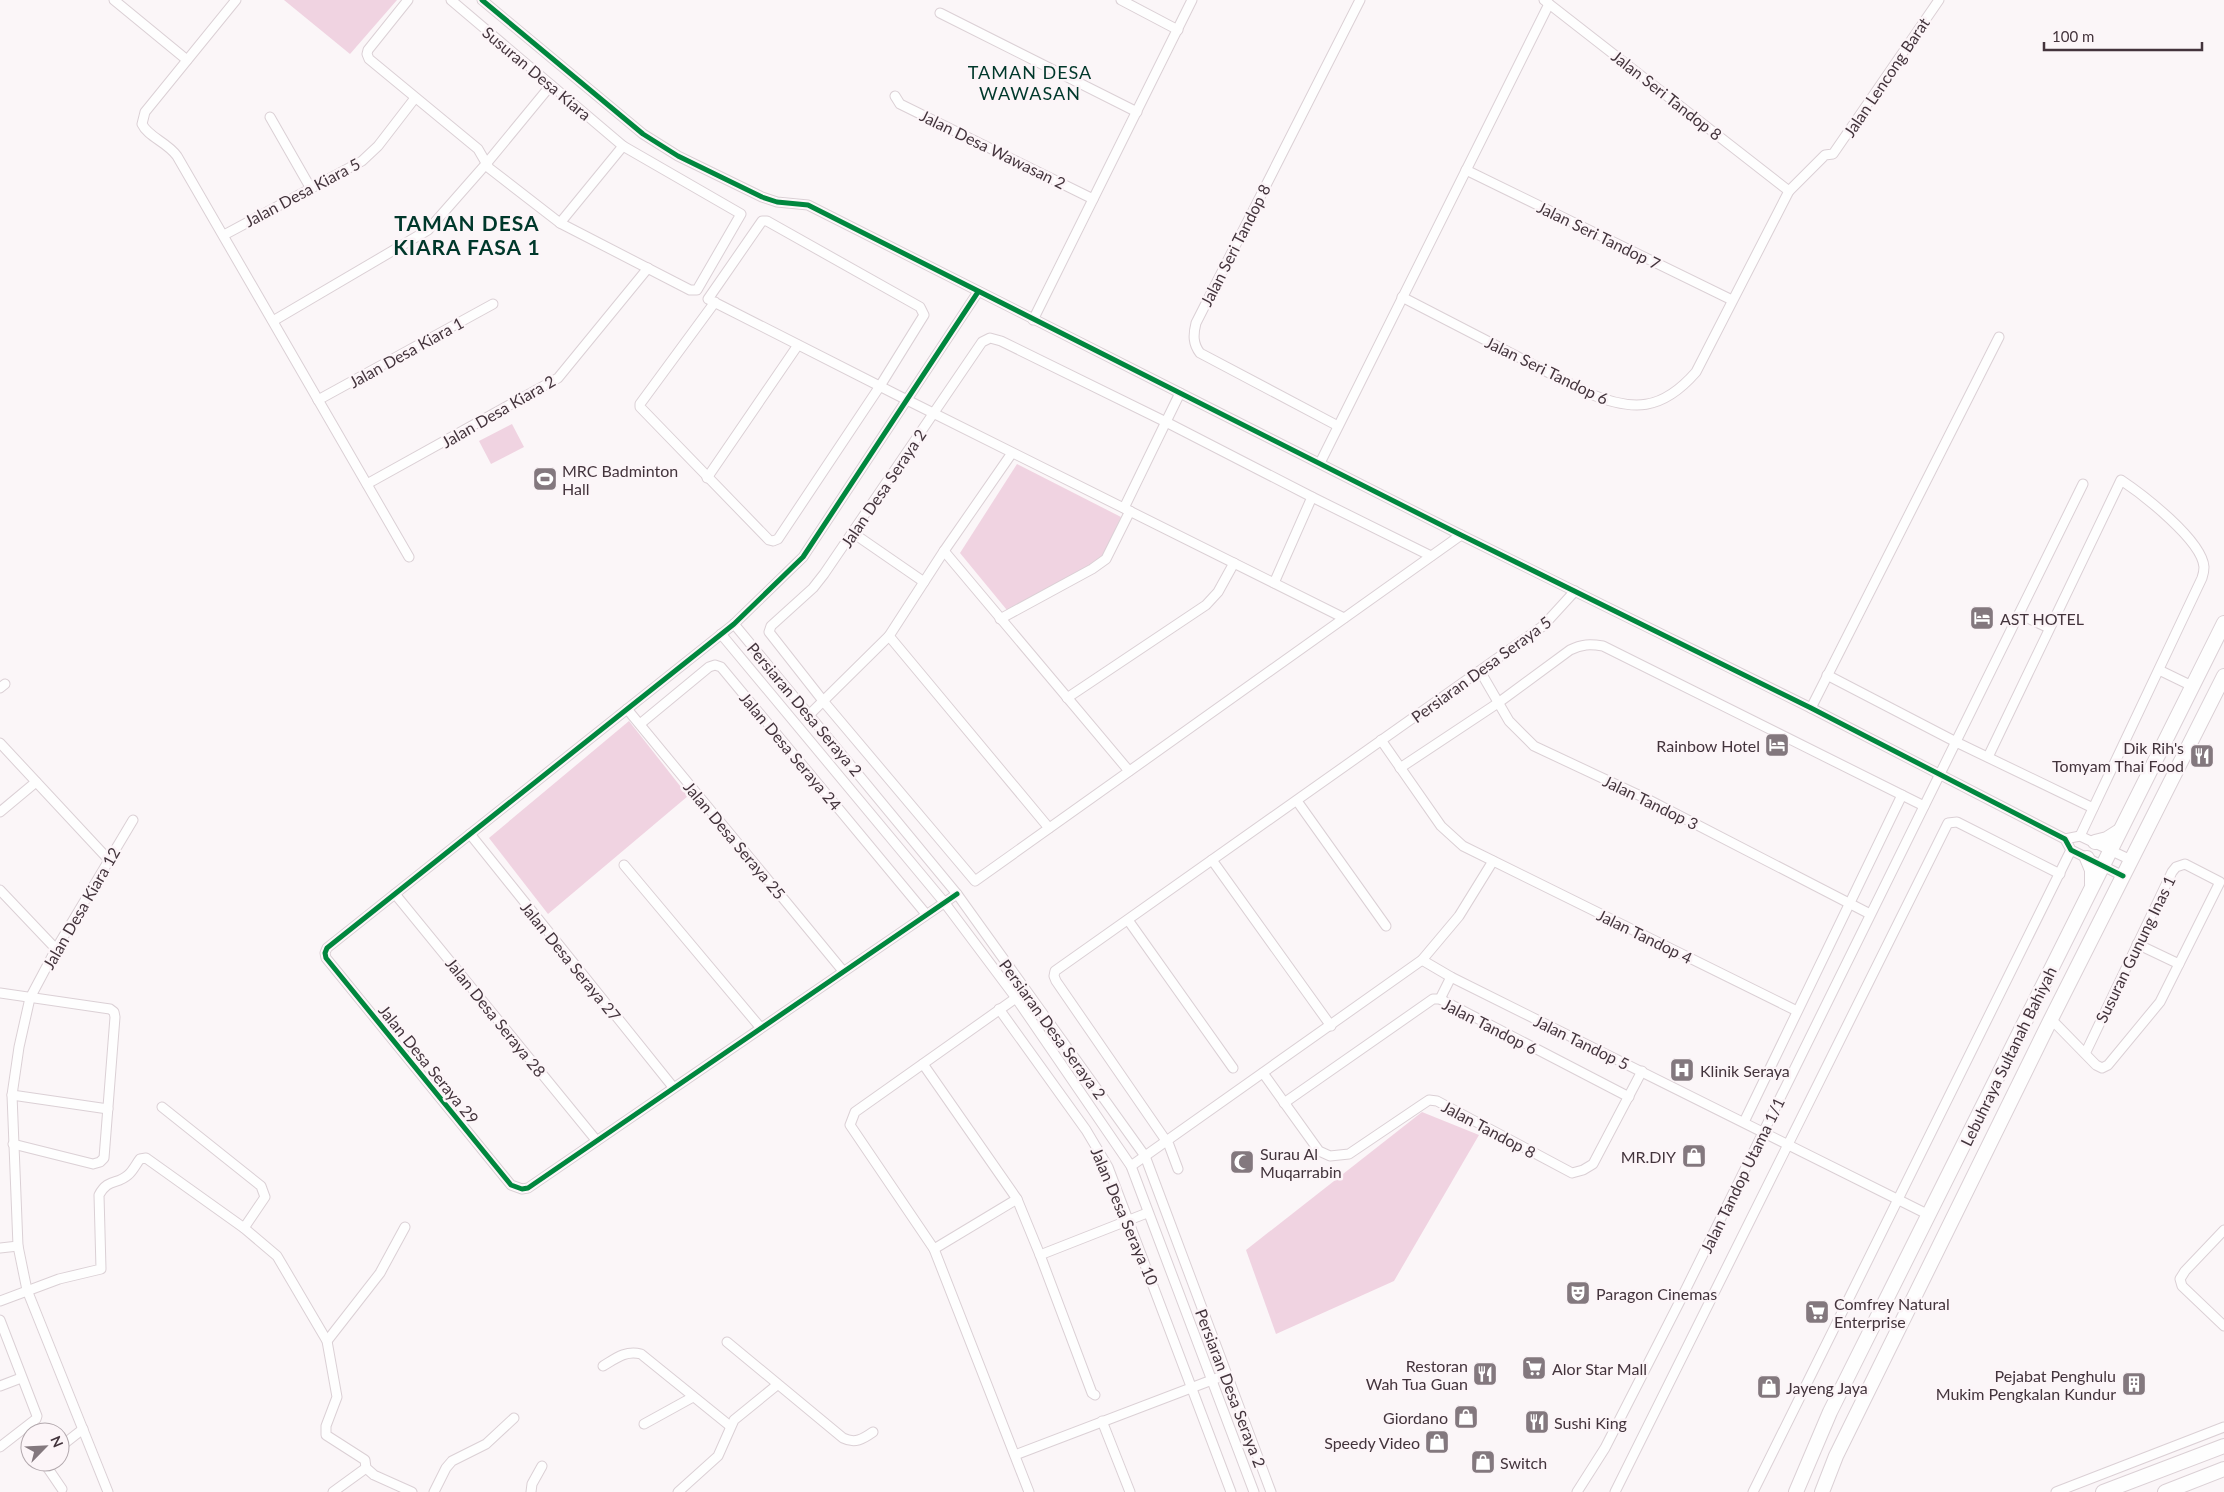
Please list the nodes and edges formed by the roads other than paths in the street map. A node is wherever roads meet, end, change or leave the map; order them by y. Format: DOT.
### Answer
graph roads {
  1 [pos="114,0"];
  2 [pos="236,0"];
  3 [pos="408,0"];
  4 [pos="451,0"];
  5 [pos="482,0"];
  6 [pos="1121,0"];
  7 [pos="1192,0"];
  8 [pos="1360,0"];
  9 [pos="1939,0"];
  10 [pos="1546,2"];
  11 [pos="940,13"];
  12 [pos="1178,30"];
  13 [pos="187,60"];
  14 [pos="551,85"];
  15 [pos="895,96"];
  16 [pos="415,98"];
  17 [pos="1137,112"];
  18 [pos="270,117"];
  19 [pos="623,146"];
  20 [pos="1833,154"];
  21 [pos="486,164"];
  22 [pos="1466,170"];
  23 [pos="310,188"];
  24 [pos="1789,190"];
  25 [pos="1093,199"];
  26 [pos="560,223"];
  27 [pos="224,235"];
  28 [pos="648,268"];
  29 [pos="978,292"];
  30 [pos="1402,297"];
  31 [pos="1732,300"];
  32 [pos="715,302"];
  33 [pos="493,304"];
  34 [pos="1033,320"];
  35 [pos="273,321"];
  36 [pos="1999,337"];
  37 [pos="798,345"];
  38 [pos="880,386"];
  39 [pos="1180,393"];
  40 [pos="318,400"];
  41 [pos="907,400"];
  42 [pos="933,413"];
  43 [pos="1166,422"];
  44 [pos="1338,426"];
  45 [pos="1012,453"];
  46 [pos="1320,463"];
  47 [pos="707,478"];
  48 [pos="367,484"];
  49 [pos="2083,484"];
  50 [pos="1312,497"];
  51 [pos="1127,510"];
  52 [pos="853,533"];
  53 [pos="1461,535"];
  54 [pos="944,552"];
  55 [pos="1431,556"];
  56 [pos="410,557"];
  57 [pos="1234,563"];
  58 [pos="924,582"];
  59 [pos="1274,583"];
  60 [pos="1575,591"];
  61 [pos="2019,614"];
  62 [pos="1344,618"];
  63 [pos="1000,619"];
  64 [pos="2224,623"];
  65 [pos="734,624"];
  66 [pos="2049,628"];
  67 [pos="721,634"];
  68 [pos="889,636"];
  69 [pos="2159,670"];
  70 [pos="1480,671"];
  71 [pos="1828,675"];
  72 [pos="2224,676"];
  73 [pos="2192,686"];
  74 [pos="1067,698"];
  75 [pos="824,702"];
  76 [pos="1498,703"];
  77 [pos="1810,708"];
  78 [pos="627,709"];
  79 [pos="810,714"];
  80 [pos="640,724"];
  81 [pos="1381,740"];
  82 [pos="1956,742"];
  83 [pos="0,743"];
  84 [pos="1988,757"];
  85 [pos="1400,768"];
  86 [pos="1129,771"];
  87 [pos="1940,774"];
  88 [pos="36,782"];
  89 [pos="1902,794"];
  90 [pos="1297,800"];
  91 [pos="1924,806"];
  92 [pos="2093,808"];
  93 [pos="0,812"];
  94 [pos="133,820"];
  95 [pos="1049,828"];
  96 [pos="2118,832"];
  97 [pos="470,834"];
  98 [pos="2080,836"];
  99 [pos="2065,839"];
  100 [pos="2095,842"];
  101 [pos="2110,849"];
  102 [pos="2071,850"];
  103 [pos="2087,858"];
  104 [pos="109,860"];
  105 [pos="1212,860"];
  106 [pos="2131,860"];
  107 [pos="1493,861"];
  108 [pos="624,865"];
  109 [pos="2102,867"];
  110 [pos="2060,874"];
  111 [pos="2123,876"];
  112 [pos="2091,889"];
  113 [pos="0,890"];
  114 [pos="395,894"];
  115 [pos="957,894"];
  116 [pos="944,902"];
  117 [pos="1850,903"];
  118 [pos="926,914"];
  119 [pos="1870,914"];
  120 [pos="1128,920"];
  121 [pos="1386,926"];
  122 [pos="2137,944"];
  123 [pos="56,948"];
  124 [pos="1422,960"];
  125 [pos="2180,964"];
  126 [pos="843,971"];
  127 [pos="1451,976"];
  128 [pos="0,993"];
  129 [pos="30,998"];
  130 [pos="1016,998"];
  131 [pos="1440,1000"];
  132 [pos="999,1009"];
  133 [pos="1797,1011"];
  134 [pos="2051,1020"];
  135 [pos="1331,1026"];
  136 [pos="760,1027"];
  137 [pos="2085,1054"];
  138 [pos="923,1064"];
  139 [pos="1233,1068"];
  140 [pos="1642,1071"];
  141 [pos="1263,1073"];
  142 [pos="673,1087"];
  143 [pos="12,1095"];
  144 [pos="1629,1097"];
  145 [pos="1284,1103"];
  146 [pos="162,1107"];
  147 [pos="108,1109"];
  148 [pos="1744,1122"];
  149 [pos="1764,1132"];
  150 [pos="596,1140"];
  151 [pos="1166,1142"];
  152 [pos="1789,1143"];
  153 [pos="13,1144"];
  154 [pos="1145,1156"];
  155 [pos="1131,1166"];
  156 [pos="1178,1169"];
  157 [pos="1017,1199"];
  158 [pos="1899,1199"];
  159 [pos="1147,1212"];
  160 [pos="1929,1215"];
  161 [pos="1130,1220"];
  162 [pos="405,1227"];
  163 [pos="244,1228"];
  164 [pos="2224,1230"];
  165 [pos="18,1246"];
  166 [pos="0,1248"];
  167 [pos="934,1249"];
  168 [pos="1040,1255"];
  169 [pos="27,1290"];
  170 [pos="0,1301"];
  171 [pos="0,1320"];
  172 [pos="2224,1326"];
  173 [pos="327,1341"];
  174 [pos="727,1342"];
  175 [pos="603,1366"];
  176 [pos="1226,1375"];
  177 [pos="21,1378"];
  178 [pos="1212,1380"];
  179 [pos="777,1385"];
  180 [pos="0,1386"];
  181 [pos="1193,1387"];
  182 [pos="1095,1395"];
  183 [pos="693,1396"];
  184 [pos="514,1418"];
  185 [pos="1102,1421"];
  186 [pos="644,1424"];
  187 [pos="730,1426"];
  188 [pos="2224,1427"];
  189 [pos="82,1429"];
  190 [pos="873,1432"];
  191 [pos="70,1439"];
  192 [pos="2224,1446"];
  193 [pos="0,1448"];
  194 [pos="1015,1455"];
  195 [pos="542,1466"];
  196 [pos="366,1468"];
  197 [pos="2224,1469"];
  198 [pos="50,1472"];
  199 [pos="62,1489"];
  200 [pos="108,1491"];
  201 [pos="2172,1491"];
  202 [pos="333,1492"];
  203 [pos="412,1492"];
  204 [pos="434,1492"];
  205 [pos="531,1492"];
  206 [pos="678,1492"];
  207 [pos="1029,1492"];
  208 [pos="1130,1492"];
  209 [pos="1231,1492"];
  210 [pos="1254,1492"];
  211 [pos="1270,1492"];
  212 [pos="1577,1492"];
  213 [pos="1615,1492"];
  214 [pos="1753,1492"];
  215 [pos="1796,1492"];
  216 [pos="1822,1492"];
  217 [pos="2056,1492"];
  218 [pos="2103,1492"];
  1 -- 13 [label="street"];
  2 -- 13 [label="street"];
  3 -- 16 [label="street"];
  4 -- 14 [label="street, Susuran Desa Kiara"];
  5 -- 29 [label="street"];
  6 -- 12 [label="street"];
  7 -- 12 [label="street"];
  8 -- 44 [label="street, Jalan Seri Tandop 8"];
  9 -- 20 [label="street, Jalan Lencong Barat"];
  10 -- 22 [label="street"];
  10 -- 24 [label="street, Jalan Seri Tandop 8"];
  11 -- 17 [label="street"];
  12 -- 17 [label="street"];
  13 -- 27 [label="street"];
  14 -- 19 [label="street, Susuran Desa Kiara"];
  14 -- 21 [label="street"];
  15 -- 25 [label="street, Jalan Desa Wawasan 2"];
  16 -- 21 [label="street"];
  16 -- 23 [label="street, Jalan Desa Kiara 5"];
  17 -- 25 [label="street"];
  18 -- 23 [label="street"];
  19 -- 26 [label="street"];
  19 -- 28 [label="street, Susuran Desa Kiara"];
  20 -- 24 [label="street, Jalan Seri Tandop 6"];
  21 -- 26 [label="street"];
  21 -- 35 [label="street"];
  22 -- 30 [label="street"];
  22 -- 31 [label="street, Jalan Seri Tandop 7"];
  23 -- 27 [label="street, Jalan Desa Kiara 5"];
  24 -- 31 [label="street, Jalan Seri Tandop 6"];
  25 -- 34 [label="street"];
  26 -- 28 [label="street"];
  27 -- 35 [label="street"];
  28 -- 48 [label="street, Jalan Desa Kiara 2"];
  29 -- 34 [label="street"];
  29 -- 41 [label="street"];
  30 -- 31 [label="street, Jalan Seri Tandop 6"];
  30 -- 44 [label="street"];
  32 -- 37 [label="street"];
  32 -- 38 [label="street"];
  32 -- 47 [label="street"];
  33 -- 40 [label="street, Jalan Desa Kiara 1"];
  34 -- 39 [label="street"];
  35 -- 40 [label="street"];
  36 -- 71 [label="street"];
  37 -- 38 [label="street"];
  37 -- 47 [label="street"];
  38 -- 41 [label="street"];
  38 -- 47 [label="street"];
  39 -- 43 [label="street"];
  39 -- 46 [label="street"];
  40 -- 48 [label="street"];
  41 -- 42 [label="street"];
  41 -- 65 [label="street"];
  42 -- 43 [label="street, Jalan Desa Seraya 2"];
  42 -- 45 [label="street"];
  42 -- 52 [label="street, Jalan Desa Seraya 2"];
  43 -- 50 [label="street"];
  43 -- 51 [label="street"];
  44 -- 46 [label="street"];
  45 -- 51 [label="street"];
  45 -- 54 [label="street"];
  46 -- 53 [label="street"];
  48 -- 56 [label="street"];
  49 -- 61 [label="street, Jalan Tandop Utama 1/1"];
  50 -- 55 [label="street"];
  50 -- 59 [label="street"];
  51 -- 57 [label="street"];
  51 -- 63 [label="street"];
  52 -- 58 [label="street"];
  52 -- 75 [label="street, Jalan Desa Seraya 2"];
  53 -- 55 [label="street"];
  53 -- 60 [label="street"];
  54 -- 58 [label="street"];
  54 -- 63 [label="street"];
  55 -- 62 [label="street"];
  57 -- 59 [label="street"];
  57 -- 74 [label="street"];
  58 -- 68 [label="street"];
  59 -- 62 [label="street"];
  60 -- 70 [label="street, Persiaran Desa Seraya 5"];
  60 -- 77 [label="street"];
  61 -- 66 [label="street"];
  61 -- 82 [label="street, Jalan Tandop Utama 1/1"];
  62 -- 86 [label="street"];
  63 -- 74 [label="street"];
  64 -- 73 [label="main road, Lebuhraya Sultanah Bahiyah"];
  65 -- 67 [label="street"];
  65 -- 79 [label="street, Persiaran Desa Seraya 2"];
  66 -- 69 [label="street"];
  66 -- 84 [label="street"];
  67 -- 78 [label="street"];
  67 -- 116 [label="street, Persiaran Desa Seraya 2"];
  68 -- 75 [label="street"];
  68 -- 95 [label="street"];
  69 -- 73 [label="street"];
  69 -- 92 [label="street"];
  70 -- 76 [label="street, Jalan Tandop 3"];
  70 -- 81 [label="street, Persiaran Desa Seraya 5"];
  71 -- 77 [label="street"];
  71 -- 82 [label="street"];
  72 -- 106 [label="main road, Lebuhraya Sultanah Bahiyah"];
  73 -- 96 [label="main road, Lebuhraya Sultanah Bahiyah"];
  74 -- 86 [label="street"];
  75 -- 79 [label="street"];
  75 -- 95 [label="street"];
  76 -- 85 [label="street"];
  76 -- 89 [label="street"];
  76 -- 117 [label="street, Jalan Tandop 3"];
  77 -- 87 [label="street"];
  78 -- 80 [label="street, Jalan Desa Seraya 25"];
  78 -- 97 [label="street"];
  79 -- 115 [label="street, Persiaran Desa Seraya 2"];
  80 -- 118 [label="street, Jalan Desa Seraya 24"];
  80 -- 126 [label="street, Jalan Desa Seraya 25"];
  81 -- 85 [label="street, Jalan Tandop 4"];
  81 -- 90 [label="street, Persiaran Desa Seraya 5"];
  82 -- 84 [label="street"];
  82 -- 87 [label="street, Jalan Tandop Utama 1/1"];
  83 -- 88 [label="street"];
  84 -- 92 [label="street"];
  85 -- 107 [label="street, Jalan Tandop 4"];
  86 -- 95 [label="street"];
  87 -- 91 [label="street, Jalan Tandop Utama 1/1"];
  87 -- 99 [label="street"];
  88 -- 93 [label="street"];
  88 -- 104 [label="street"];
  89 -- 91 [label="street"];
  89 -- 117 [label="street"];
  90 -- 105 [label="street, Persiaran Desa Seraya 5"];
  90 -- 121 [label="street"];
  91 -- 119 [label="street, Jalan Tandop Utama 1/1"];
  92 -- 98 [label="street"];
  94 -- 104 [label="street, Jalan Desa Kiara 12"];
  96 -- 100 [label="main road"];
  96 -- 101 [label="main road, Lebuhraya Sultanah Bahiyah"];
  97 -- 114 [label="street"];
  97 -- 142 [label="street, Jalan Desa Seraya 27"];
  98 -- 99 [label="street"];
  98 -- 100 [label="street"];
  99 -- 102 [label="street"];
  100 -- 101 [label="street"];
  101 -- 106 [label="street"];
  101 -- 109 [label="main road, Lebuhraya Sultanah Bahiyah"];
  102 -- 103 [label="street"];
  102 -- 110 [label="street"];
  103 -- 109 [label="street"];
  103 -- 112 [label="main road"];
  104 -- 123 [label="street, Jalan Desa Kiara 12"];
  105 -- 120 [label="street, Persiaran Desa Seraya 5"];
  105 -- 135 [label="street"];
  106 -- 111 [label="main road, Lebuhraya Sultanah Bahiyah"];
  107 -- 124 [label="street"];
  107 -- 133 [label="street, Jalan Tandop 4"];
  108 -- 136 [label="street"];
  109 -- 111 [label="street"];
  109 -- 112 [label="main road, Lebuhraya Sultanah Bahiyah"];
  110 -- 152 [label="street"];
  110 -- 158 [label="street"];
  111 -- 134 [label="main road, Lebuhraya Sultanah Bahiyah"];
  112 -- 160 [label="main road, Lebuhraya Sultanah Bahiyah"];
  113 -- 123 [label="street"];
  114 -- 150 [label="street, Jalan Desa Seraya 28"];
  114 -- 150 [label="street, Jalan Desa Seraya 29"];
  115 -- 116 [label="street"];
  115 -- 154 [label="street, Persiaran Desa Seraya 2"];
  116 -- 118 [label="street"];
  116 -- 130 [label="street, Persiaran Desa Seraya 2"];
  117 -- 119 [label="street, Jalan Tandop 3"];
  117 -- 133 [label="street"];
  118 -- 126 [label="street"];
  119 -- 149 [label="street, Jalan Tandop Utama 1/1"];
  120 -- 139 [label="street"];
  120 -- 151 [label="street, Persiaran Desa Seraya 5"];
  122 -- 125 [label="street"];
  122 -- 125 [label="street, Susuran Gunung Inas 1"];
  122 -- 137 [label="street, Susuran Gunung Inas 1"];
  123 -- 129 [label="street, Jalan Desa Kiara 12"];
  124 -- 127 [label="street, Jalan Tandop 5"];
  124 -- 135 [label="street"];
  125 -- 137 [label="street, Susuran Gunung Inas 1"];
  126 -- 136 [label="street"];
  127 -- 131 [label="street"];
  127 -- 140 [label="street, Jalan Tandop 5"];
  128 -- 129 [label="street"];
  129 -- 143 [label="street, Jalan Desa Kiara 12"];
  129 -- 147 [label="street"];
  130 -- 132 [label="street"];
  130 -- 155 [label="street, Persiaran Desa Seraya 2"];
  131 -- 144 [label="street, Jalan Tandop 6"];
  131 -- 145 [label="street, Jalan Tandop 6"];
  132 -- 138 [label="street"];
  132 -- 161 [label="street, Jalan Desa Seraya 10"];
  133 -- 148 [label="street"];
  134 -- 137 [label="street"];
  134 -- 216 [label="main road, Lebuhraya Sultanah Bahiyah"];
  135 -- 141 [label="street"];
  136 -- 142 [label="street"];
  138 -- 157 [label="street"];
  138 -- 167 [label="street"];
  140 -- 144 [label="street"];
  140 -- 148 [label="street, Jalan Tandop 5"];
  141 -- 145 [label="street"];
  141 -- 151 [label="street"];
  142 -- 150 [label="street"];
  143 -- 147 [label="street"];
  143 -- 153 [label="street, Jalan Desa Kiara 12"];
  144 -- 145 [label="street, Jalan Tandop 8"];
  146 -- 163 [label="street"];
  147 -- 153 [label="street"];
  148 -- 149 [label="street, Jalan Tandop 5"];
  149 -- 152 [label="street, Jalan Tandop 5"];
  149 -- 212 [label="street, Jalan Tandop Utama 1/1"];
  151 -- 154 [label="street"];
  151 -- 156 [label="street"];
  152 -- 158 [label="street, Jalan Tandop 5"];
  152 -- 213 [label="street"];
  153 -- 165 [label="street, Jalan Desa Kiara 12"];
  154 -- 155 [label="street"];
  154 -- 176 [label="street, Persiaran Desa Seraya 2"];
  155 -- 159 [label="street, Persiaran Desa Seraya 2"];
  157 -- 167 [label="street"];
  157 -- 168 [label="street"];
  158 -- 160 [label="street, Jalan Tandop 5"];
  158 -- 214 [label="street"];
  159 -- 161 [label="street"];
  159 -- 178 [label="street, Persiaran Desa Seraya 2"];
  160 -- 215 [label="main road, Lebuhraya Sultanah Bahiyah"];
  161 -- 168 [label="street"];
  161 -- 181 [label="street, Jalan Desa Seraya 10"];
  162 -- 173 [label="street"];
  163 -- 169 [label="street"];
  163 -- 173 [label="street"];
  164 -- 172 [label="street"];
  165 -- 166 [label="street"];
  165 -- 169 [label="street, Jalan Desa Kiara 12"];
  167 -- 194 [label="street"];
  168 -- 182 [label="street"];
  169 -- 170 [label="street"];
  169 -- 189 [label="street, Jalan Desa Kiara 12"];
  171 -- 177 [label="street"];
  173 -- 196 [label="street"];
  174 -- 179 [label="street"];
  175 -- 183 [label="street"];
  176 -- 178 [label="street"];
  176 -- 211 [label="street, Persiaran Desa Seraya 2"];
  177 -- 180 [label="street"];
  177 -- 193 [label="street"];
  178 -- 181 [label="street"];
  178 -- 210 [label="street, Persiaran Desa Seraya 2"];
  179 -- 187 [label="street"];
  179 -- 190 [label="street"];
  181 -- 185 [label="street"];
  181 -- 209 [label="street, Jalan Desa Seraya 10"];
  183 -- 186 [label="street"];
  183 -- 187 [label="street"];
  184 -- 204 [label="street"];
  185 -- 194 [label="street"];
  185 -- 208 [label="street"];
  187 -- 206 [label="street"];
  188 -- 217 [label="street"];
  189 -- 191 [label="street"];
  189 -- 200 [label="street, Jalan Desa Kiara 12"];
  192 -- 218 [label="main road"];
  194 -- 207 [label="street"];
  195 -- 205 [label="street"];
  196 -- 202 [label="street"];
  196 -- 203 [label="street"];
  197 -- 201 [label="main road"];
  198 -- 199 [label="street"];
}
